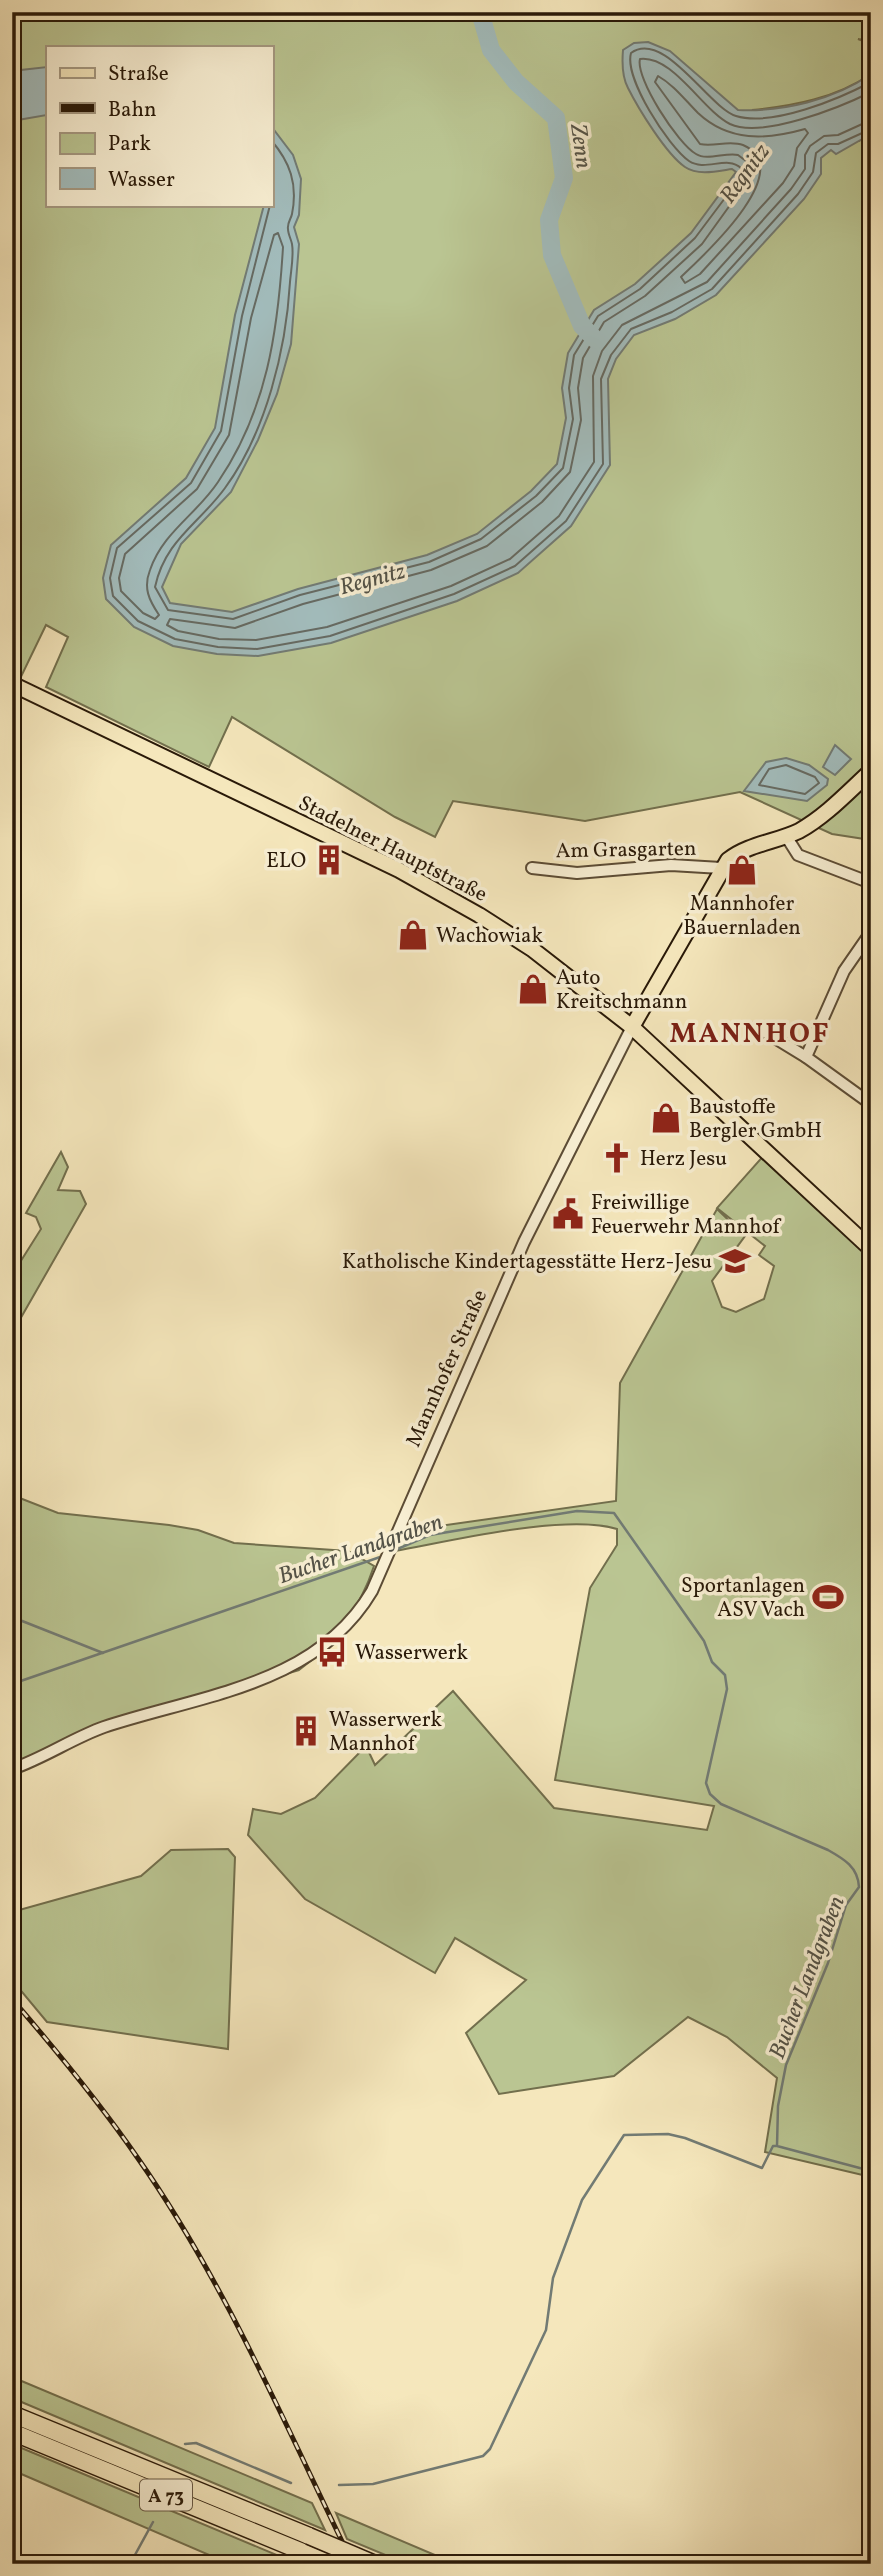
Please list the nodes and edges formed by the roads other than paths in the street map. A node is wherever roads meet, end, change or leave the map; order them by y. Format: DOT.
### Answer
graph roads {
  1 [pos="12,684"];
  2 [pos="871,771"];
  3 [pos="786,836"];
  4 [pos="532,868"];
  5 [pos="721,868"];
  6 [pos="871,883"];
  7 [pos="871,932"];
  8 [pos="632,1027"];
  9 [pos="757,1027"];
  10 [pos="806,1056"];
  11 [pos="871,1104"];
  12 [pos="871,1249"];
  13 [pos="12,1769"];
  14 [pos="12,2414"];
  15 [pos="12,2432"];
  16 [pos="326,2561"];
  17 [pos="375,2564"];
  1 -- 8 [label="main road, Stadelner Hauptstraße"];
  2 -- 3 [label="main road, Mannhofer Straße"];
  3 -- 5 [label="main road, Mannhofer Straße"];
  3 -- 6 [label="street"];
  4 -- 5 [label="street, Am Grasgarten"];
  5 -- 8 [label="main road, Mannhofer Straße"];
  7 -- 10 [label="street"];
  8 -- 12 [label="main road, Stadelner Hauptstraße"];
  8 -- 13 [label="street, Mannhofer Straße"];
  9 -- 10 [label="street"];
  10 -- 11 [label="street"];
  14 -- 17 [label="highway, A 73, bridge"];
  15 -- 16 [label="highway, A 73"];
}
